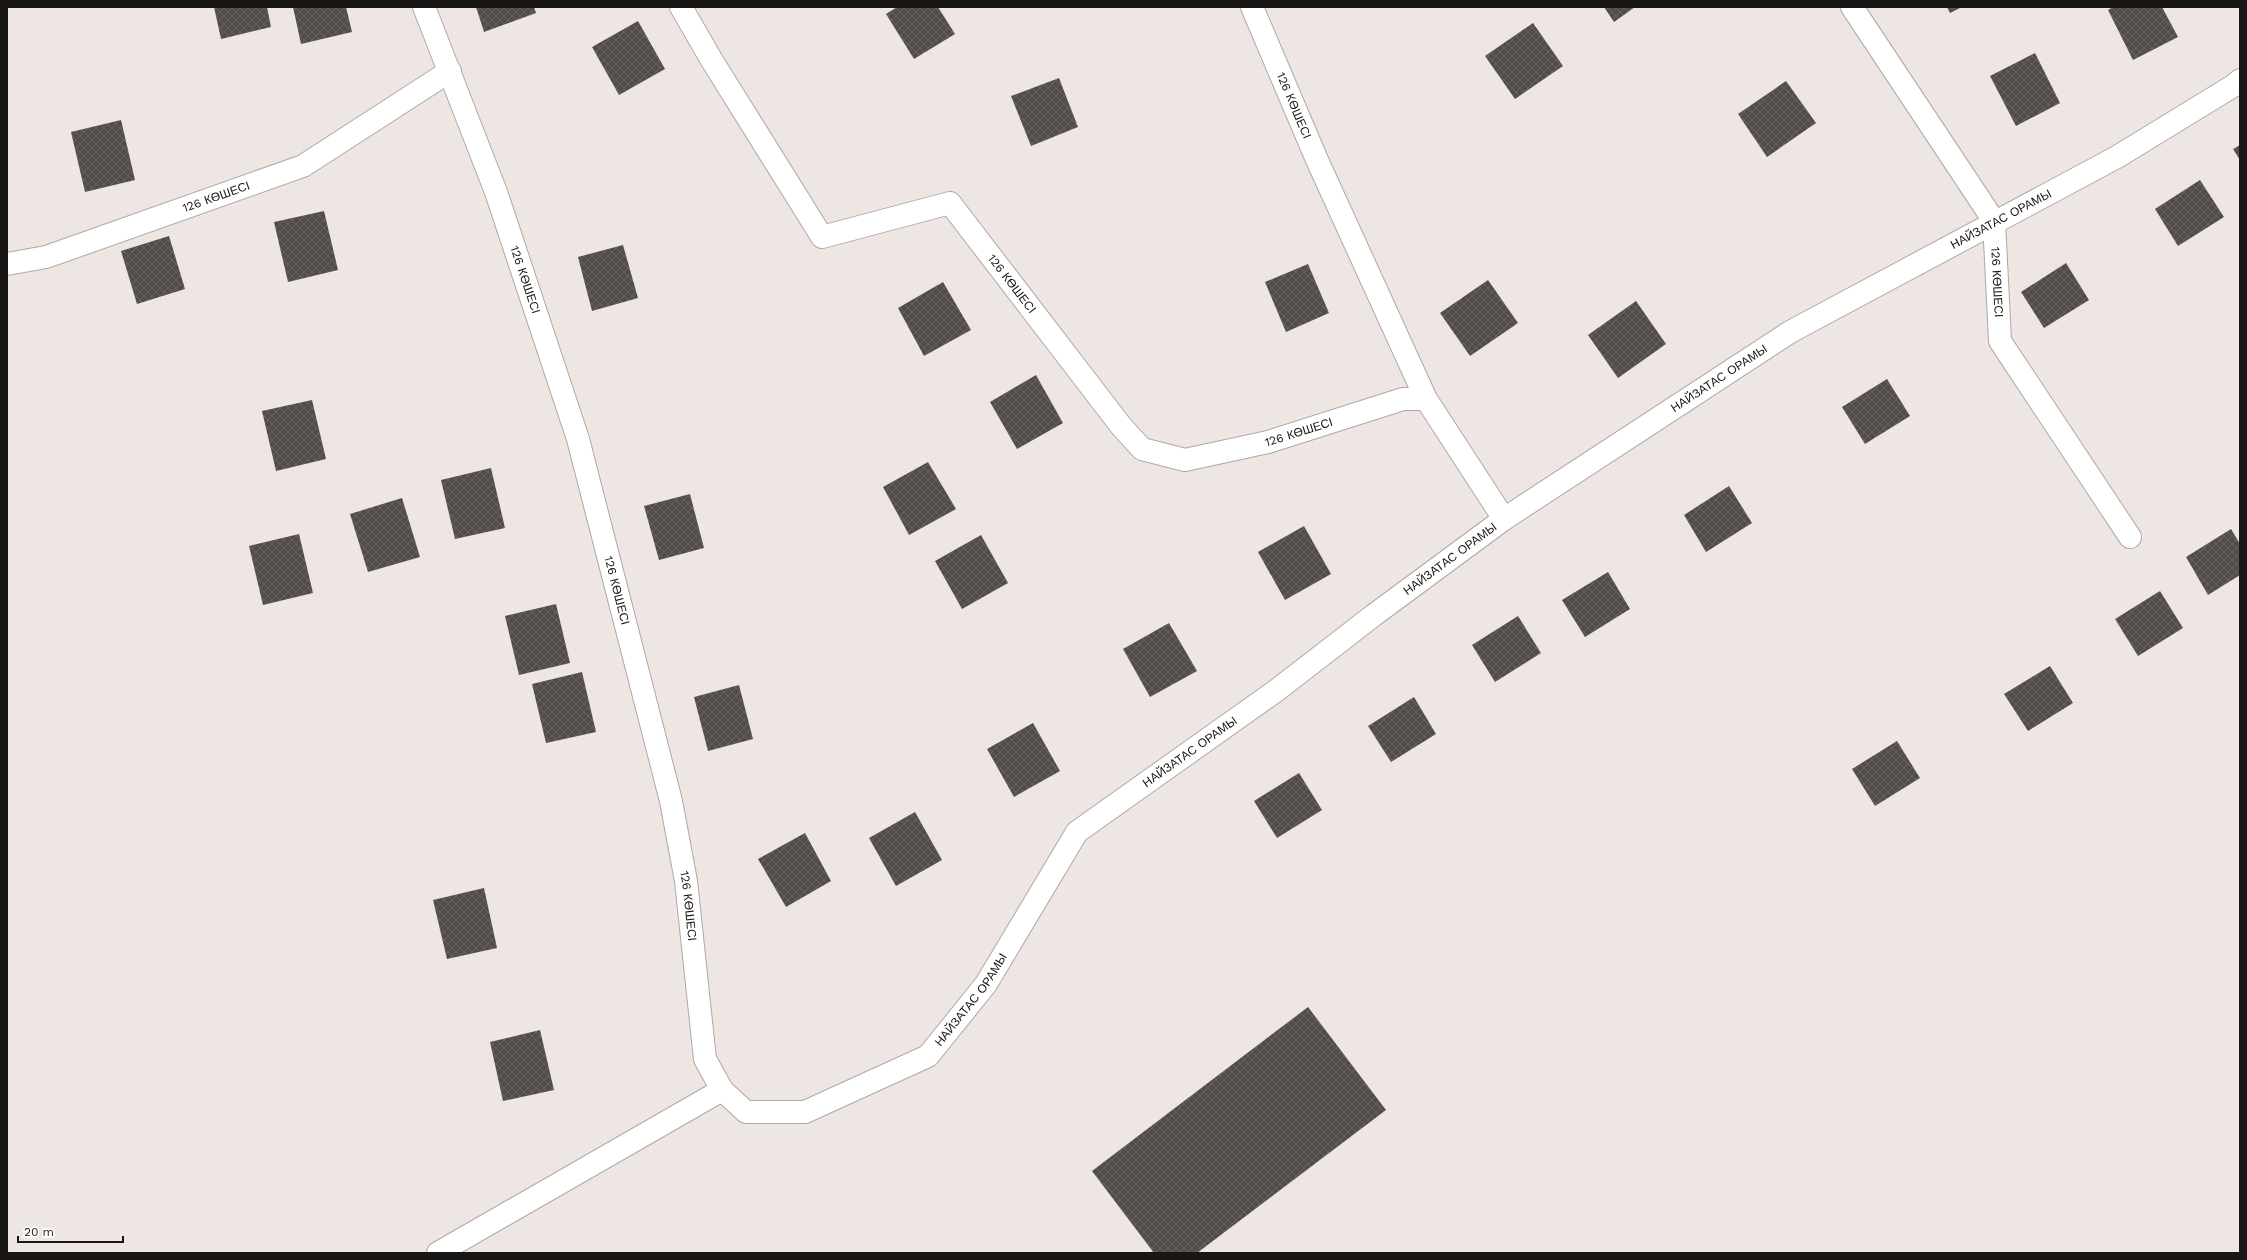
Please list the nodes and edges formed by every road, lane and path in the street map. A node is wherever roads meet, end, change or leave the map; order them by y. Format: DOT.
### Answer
graph roads {
  1 [pos="424,7"];
  2 [pos="681,7"];
  3 [pos="1252,7"];
  4 [pos="1852,7"];
  5 [pos="450,71"];
  6 [pos="2240,80"];
  7 [pos="1994,221"];
  8 [pos="7,264"];
  9 [pos="1426,399"];
  10 [pos="1504,519"];
  11 [pos="2130,537"];
  12 [pos="722,1090"];
  13 [pos="746,1112"];
  14 [pos="438,1253"];
  1 -- 5 [label="street, 126 КӨШЕСІ"];
  2 -- 9 [label="street, 126 КӨШЕСІ"];
  3 -- 9 [label="street, 126 КӨШЕСІ"];
  4 -- 7 [label="street"];
  5 -- 8 [label="street, 126 КӨШЕСІ"];
  5 -- 12 [label="street, 126 КӨШЕСІ"];
  6 -- 7 [label="street, НАЙЗАТАС ОРАМЫ"];
  7 -- 10 [label="street, НАЙЗАТАС ОРАМЫ"];
  7 -- 11 [label="street, 126 КӨШЕСІ"];
  9 -- 10 [label="street, 126 КӨШЕСІ"];
  10 -- 13 [label="street, НАЙЗАТАС ОРАМЫ"];
  12 -- 13 [label="street, 126 КӨШЕСІ"];
  12 -- 14 [label="street"];
}
